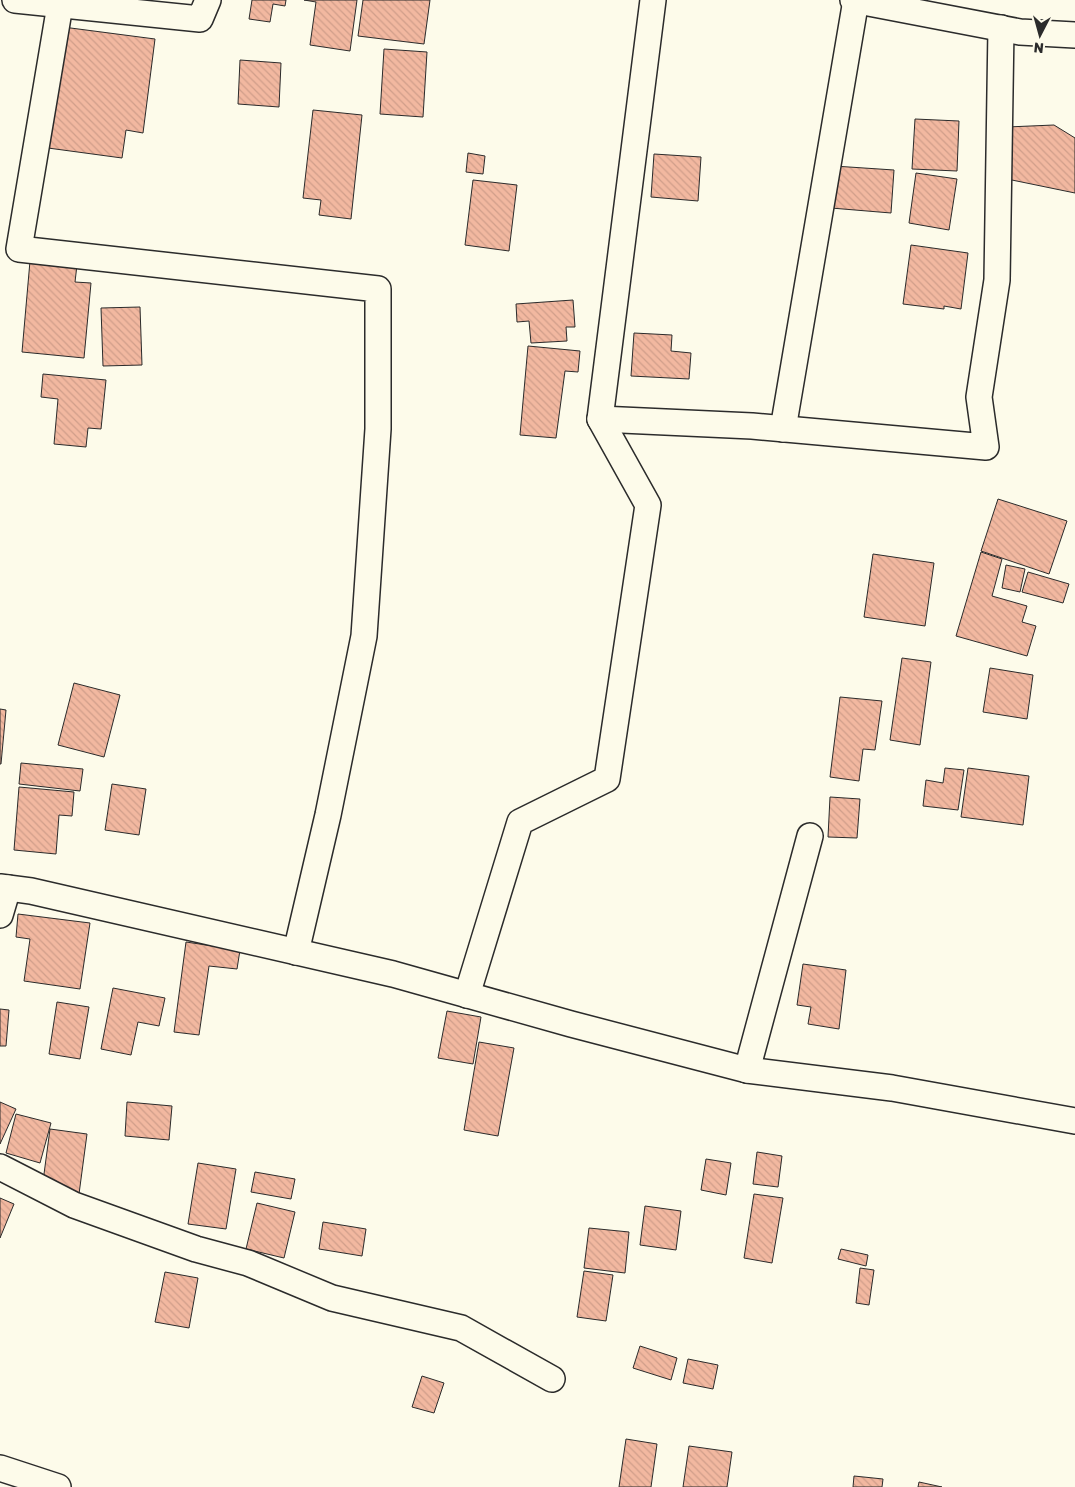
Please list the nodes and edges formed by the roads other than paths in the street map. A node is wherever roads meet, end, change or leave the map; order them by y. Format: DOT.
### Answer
graph roads {
  1 [pos="16,0"];
  2 [pos="208,0"];
  3 [pos="653,0"];
  4 [pos="855,0"];
  5 [pos="60,5"];
  6 [pos="1001,28"];
  7 [pos="1075,35"];
  8 [pos="600,419"];
  9 [pos="783,429"];
  10 [pos="810,836"];
  11 [pos="4,888"];
  12 [pos="0,915"];
  13 [pos="296,952"];
  14 [pos="467,995"];
  15 [pos="747,1070"];
  16 [pos="1075,1121"];
  17 [pos="0,1167"];
  18 [pos="552,1379"];
  19 [pos="0,1468"];
  20 [pos="58,1487"];
  1 -- 5 [label="street"];
  2 -- 5 [label="street"];
  3 -- 8 [label="street"];
  4 -- 6 [label="street"];
  4 -- 9 [label="street"];
  5 -- 13 [label="street"];
  6 -- 7 [label="street"];
  6 -- 9 [label="street"];
  8 -- 9 [label="street"];
  8 -- 14 [label="street"];
  10 -- 15 [label="street"];
  11 -- 12 [label="street"];
  11 -- 13 [label="street"];
  13 -- 14 [label="street"];
  14 -- 15 [label="street"];
  15 -- 16 [label="street"];
  17 -- 18 [label="street"];
  19 -- 20 [label="street"];
}
